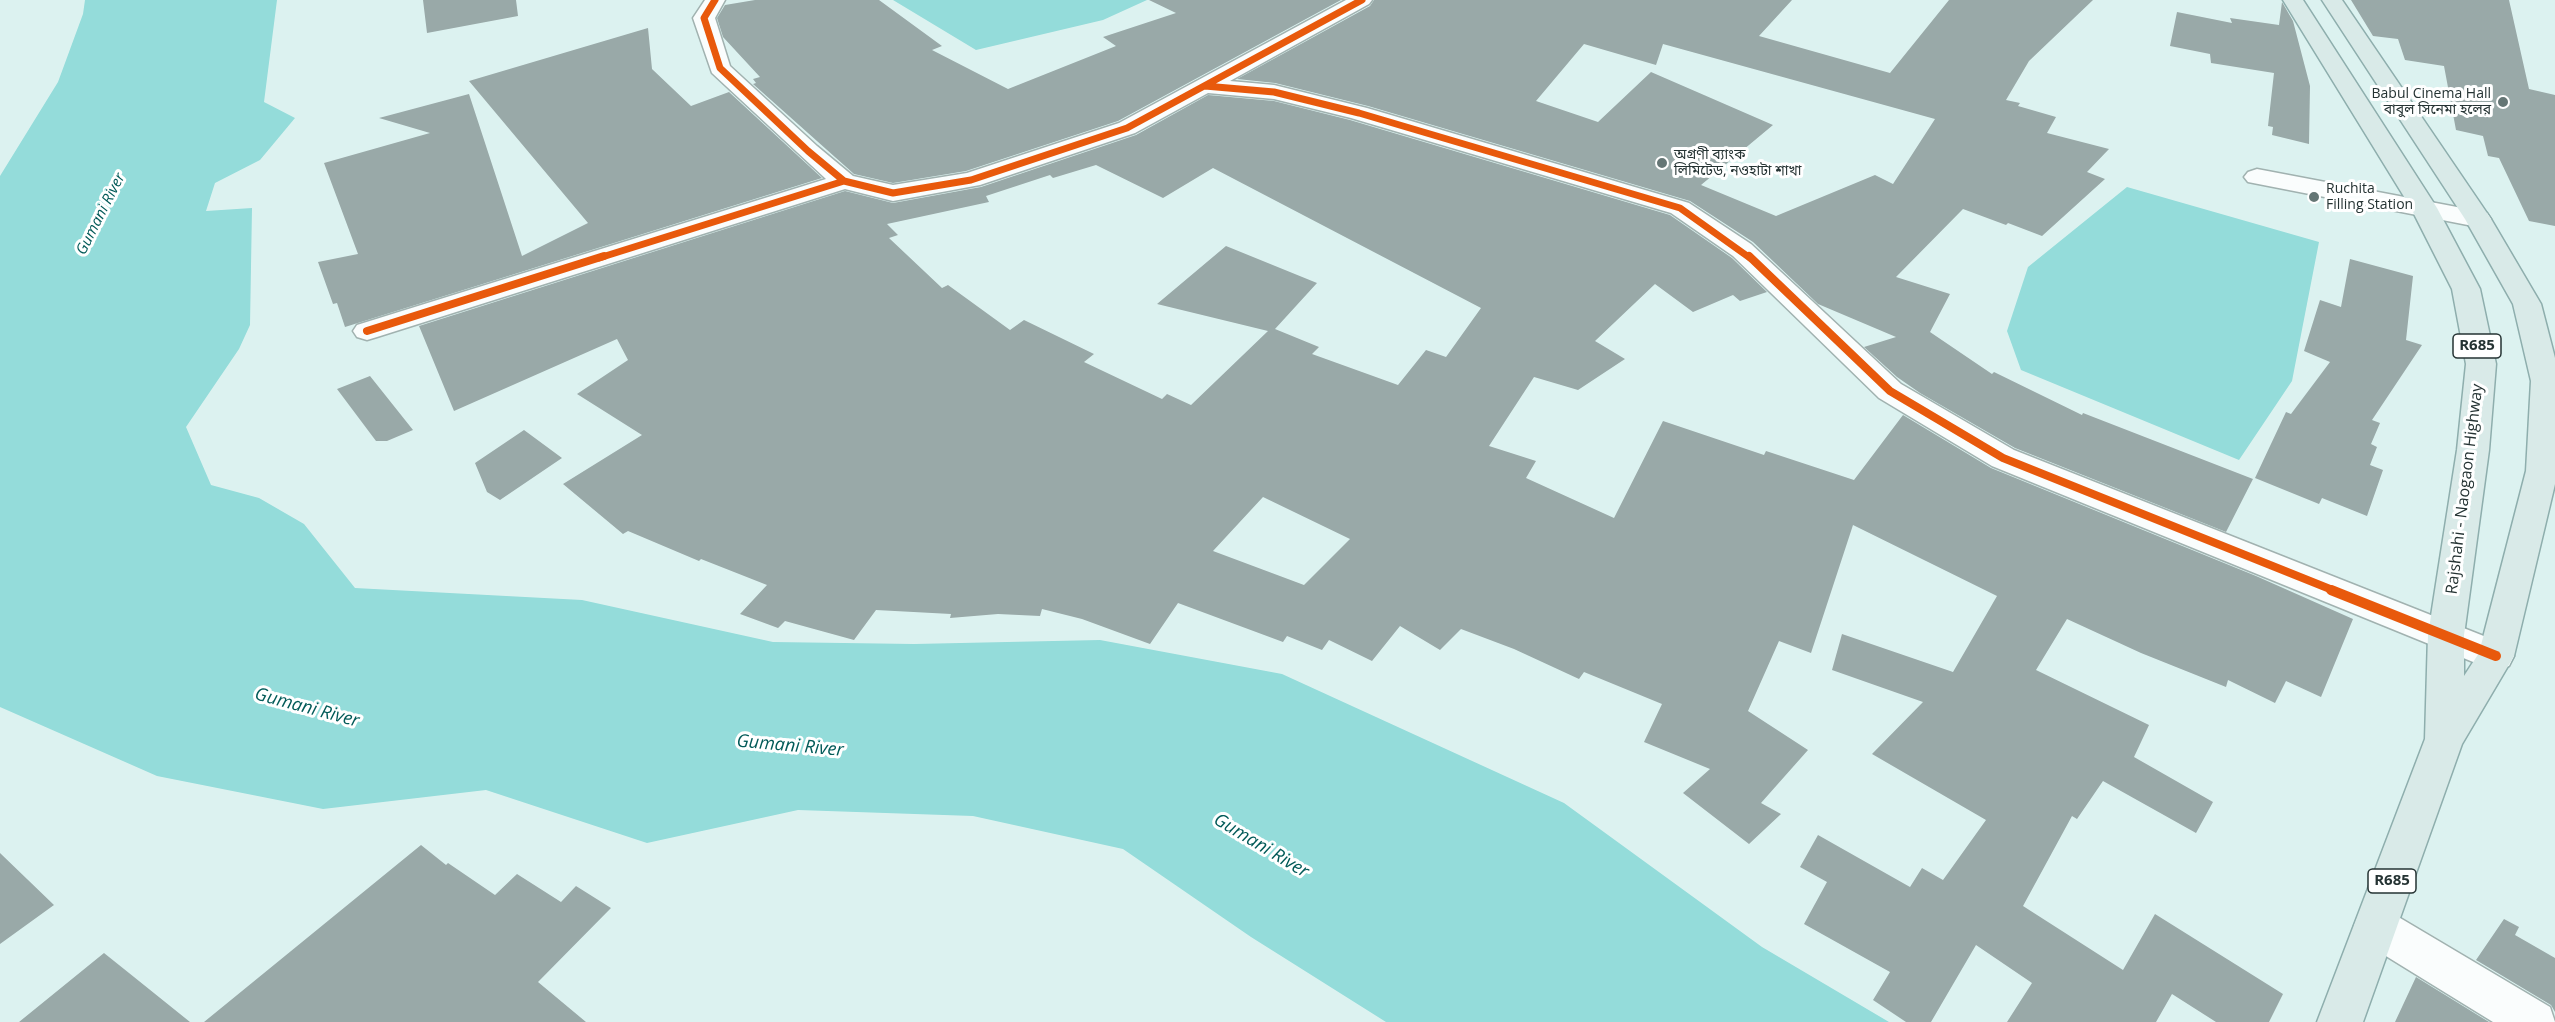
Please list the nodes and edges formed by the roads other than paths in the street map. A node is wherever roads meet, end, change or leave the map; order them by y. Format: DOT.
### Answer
graph roads {
  1 [pos="715,0"];
  2 [pos="1362,0"];
  3 [pos="2293,0"];
  4 [pos="2332,0"];
  5 [pos="1205,86"];
  6 [pos="2257,177"];
  7 [pos="844,181"];
  8 [pos="2424,208"];
  9 [pos="2478,219"];
  10 [pos="367,332"];
  11 [pos="2446,635"];
  12 [pos="2496,656"];
  13 [pos="2444,739"];
  14 [pos="2375,926"];
  15 [pos="2340,1022"];
  16 [pos="2534,1022"];
  1 -- 7 [label="street"];
  2 -- 5 [label="street"];
  3 -- 8 [label="main road, Rajshahi - Naogaon Highway / R685"];
  4 -- 9 [label="main road, Rajshahi - Naogaon Highway / R685"];
  5 -- 7 [label="street"];
  5 -- 11 [label="street"];
  6 -- 8 [label="street"];
  7 -- 10 [label="street"];
  8 -- 9 [label="street"];
  8 -- 11 [label="main road, Rajshahi - Naogaon Highway / R685"];
  9 -- 12 [label="main road, Rajshahi - Naogaon Highway / R685"];
  11 -- 12 [label="street"];
  11 -- 13 [label="main road, Rajshahi - Naogaon Highway / R685"];
  12 -- 13 [label="main road, Rajshahi - Naogaon Highway / R685"];
  13 -- 14 [label="main road, Rajshahi - Naogaon Highway / R685"];
  14 -- 15 [label="main road, Rajshahi - Naogaon Highway / R685"];
  14 -- 16 [label="street"];
}
